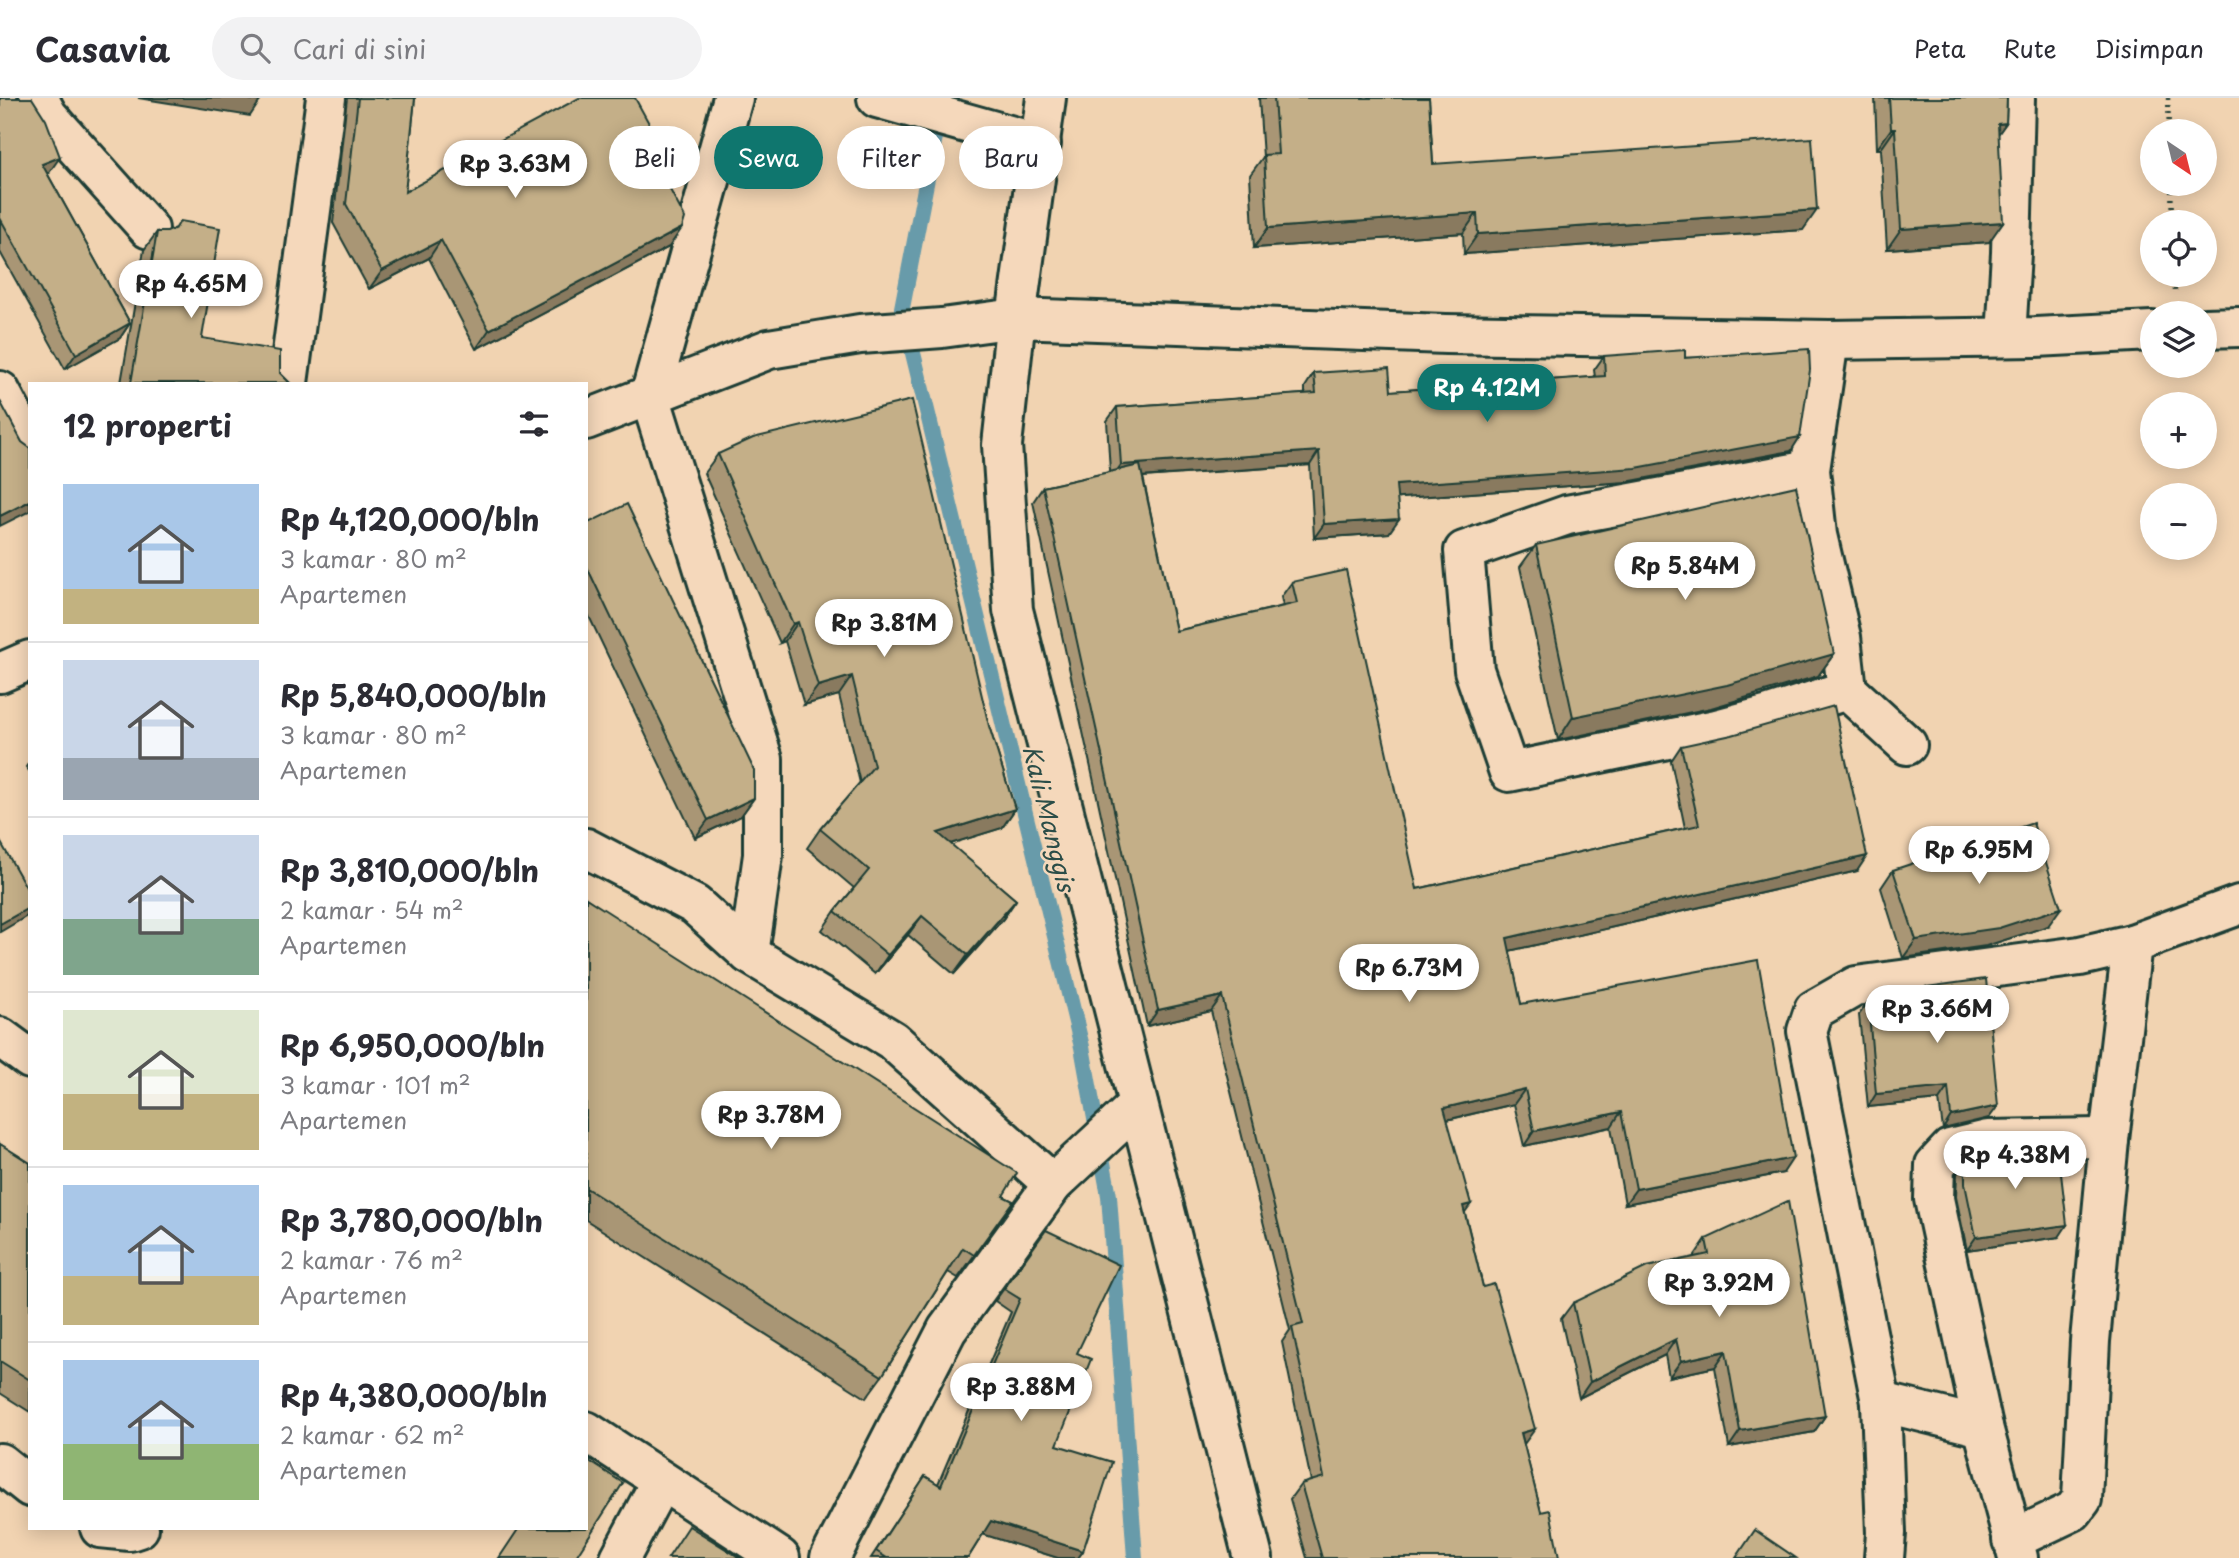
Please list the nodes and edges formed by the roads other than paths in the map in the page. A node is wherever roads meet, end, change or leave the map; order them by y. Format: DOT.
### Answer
graph roads {
  1 [pos="38,98"];
  2 [pos="326,98"];
  3 [pos="733,98"];
  4 [pos="877,98"];
  5 [pos="1046,98"];
  6 [pos="2015,98"];
  7 [pos="977,126"];
  8 [pos="1043,126"];
  9 [pos="1035,189"];
  10 [pos="149,229"];
  11 [pos="1016,318"];
  12 [pos="2239,327"];
  13 [pos="2217,328"];
  14 [pos="2140,331"];
  15 [pos="2006,337"];
  16 [pos="1829,340"];
  17 [pos="288,382"];
  18 [pos="0,391"];
  19 [pos="650,396"];
  20 [pos="588,418"];
  21 [pos="28,443"];
  22 [pos="1810,470"];
  23 [pos="28,661"];
  24 [pos="0,673"];
  25 [pos="1847,690"];
  26 [pos="1908,745"];
  27 [pos="588,849"];
  28 [pos="2239,905"];
  29 [pos="2132,944"];
  30 [pos="749,954"];
  31 [pos="0,1037"];
  32 [pos="28,1058"];
  33 [pos="1130,1113"];
  34 [pos="2109,1140"];
  35 [pos="1053,1184"];
  36 [pos="1881,1402"];
  37 [pos="1983,1427"];
  38 [pos="588,1432"];
  39 [pos="0,1462"];
  40 [pos="661,1480"];
  41 [pos="28,1485"];
  42 [pos="2013,1552"];
  43 [pos="620,1558"];
  44 [pos="780,1558"];
  45 [pos="830,1558"];
  46 [pos="1253,1558"];
  47 [pos="1884,1558"];
  1 -- 10 [label="street"];
  2 -- 17 [label="street"];
  3 -- 19 [label="street"];
  4 -- 7 [label="street"];
  5 -- 8 [label="street"];
  6 -- 15 [label="street"];
  9 -- 11 [label="street"];
  11 -- 16 [label="street"];
  11 -- 19 [label="street"];
  11 -- 33 [label="street"];
  12 -- 13 [label="street"];
  14 -- 15 [label="street"];
  15 -- 16 [label="street"];
  16 -- 22 [label="street"];
  18 -- 21 [label="street"];
  19 -- 20 [label="street"];
  19 -- 30 [label="street"];
  22 -- 25 [label="street"];
  22 -- 25 [label="street"];
  23 -- 24 [label="street"];
  25 -- 26 [label="street"];
  27 -- 30 [label="street"];
  28 -- 29 [label="street"];
  29 -- 34 [label="street"];
  29 -- 36 [label="street"];
  30 -- 35 [label="street"];
  31 -- 32 [label="street"];
  33 -- 35 [label="street"];
  33 -- 46 [label="street"];
  34 -- 37 [label="street"];
  34 -- 42 [label="street"];
  35 -- 45 [label="street"];
  36 -- 37 [label="street"];
  36 -- 47 [label="street"];
  37 -- 42 [label="street"];
  38 -- 40 [label="street"];
  39 -- 41 [label="street"];
  40 -- 43 [label="street"];
  40 -- 44 [label="street"];
}
